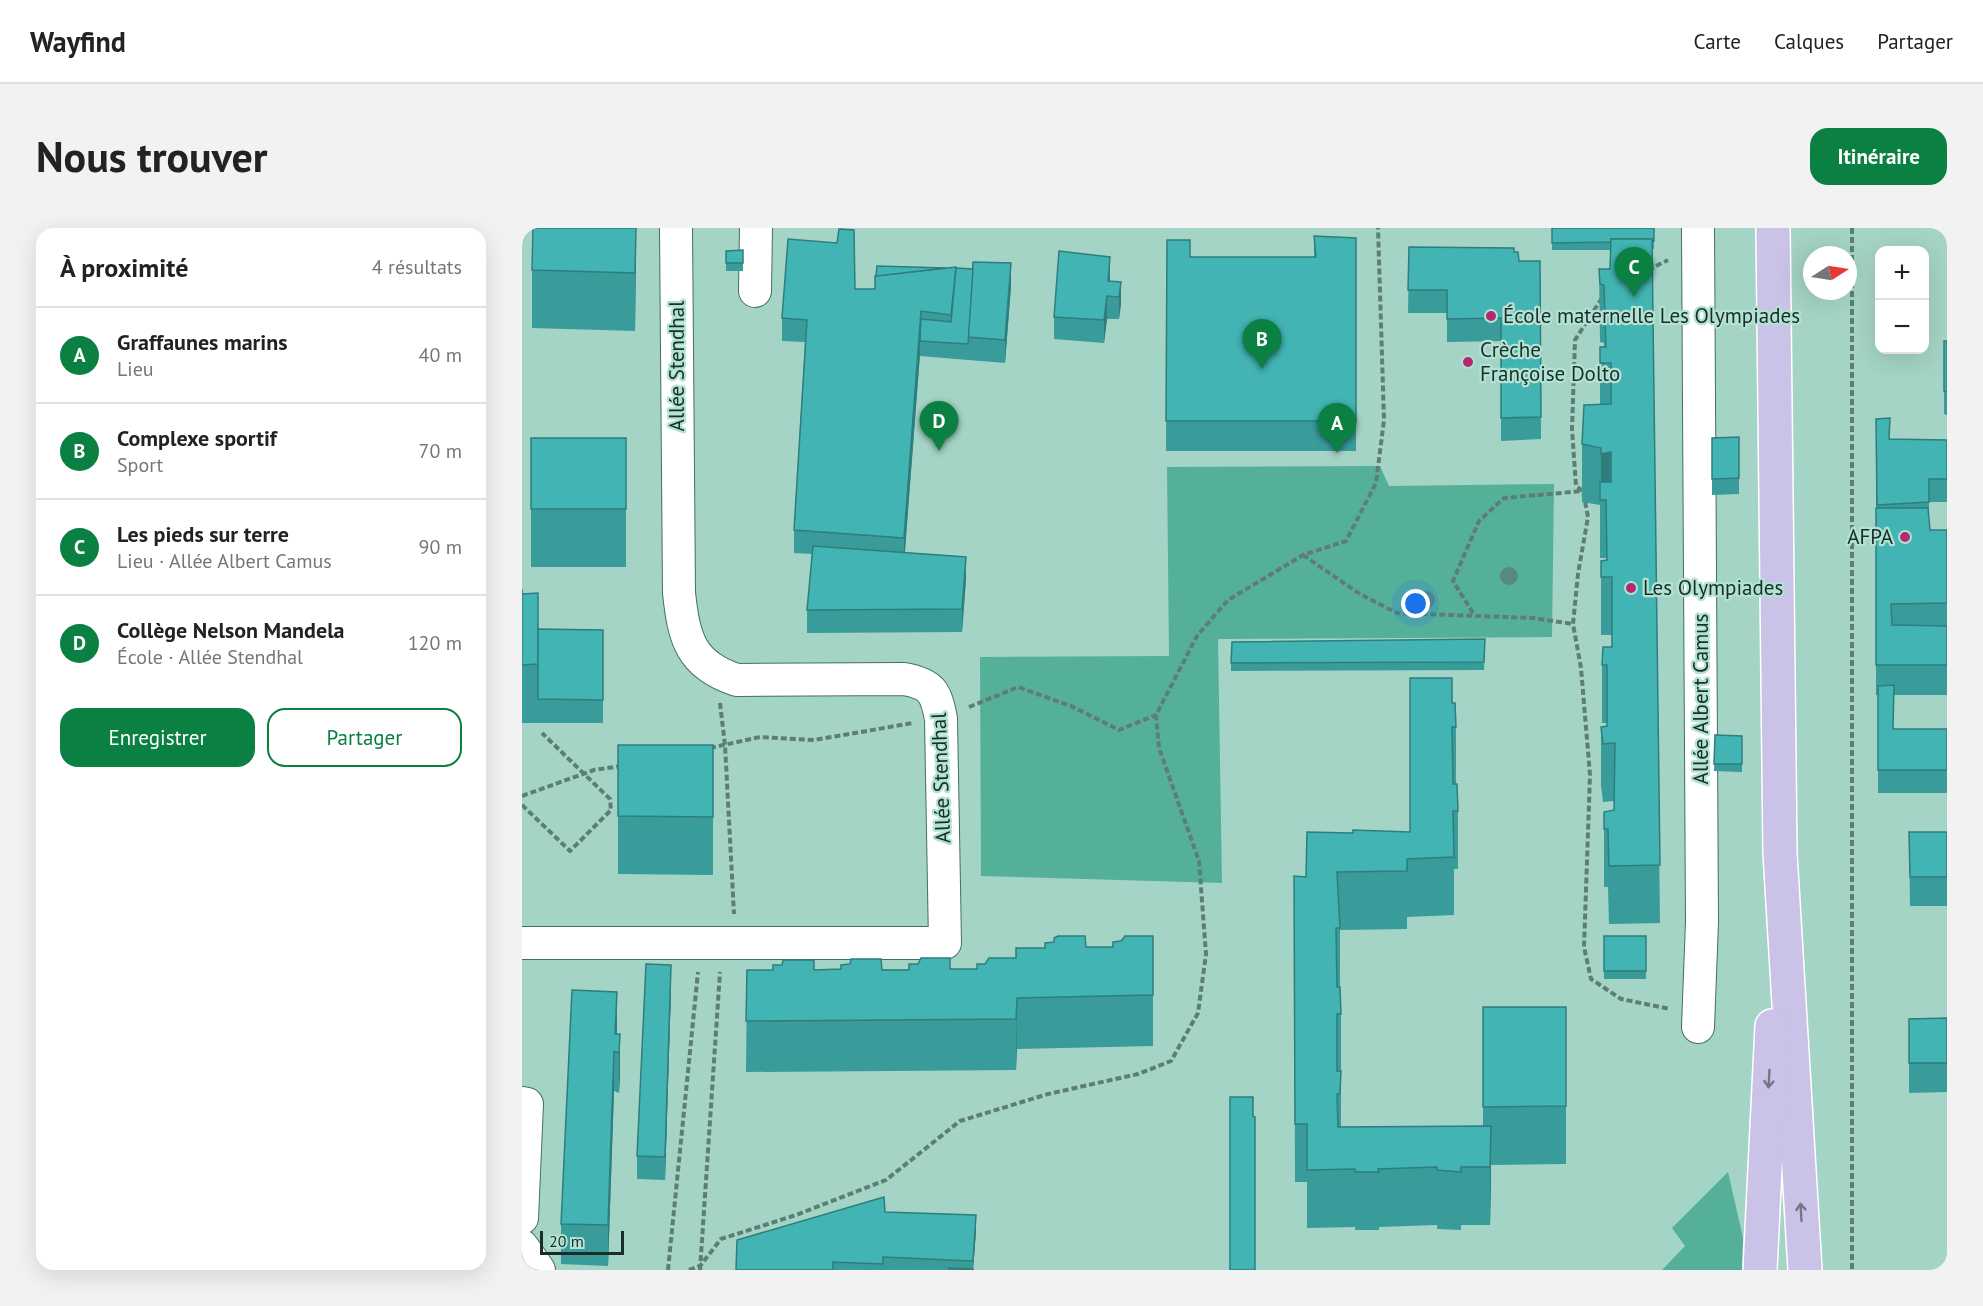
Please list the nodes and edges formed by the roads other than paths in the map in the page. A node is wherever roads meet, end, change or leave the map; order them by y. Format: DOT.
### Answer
graph roads {
  1 [pos="676,228"];
  2 [pos="756,228"];
  3 [pos="1773,228"];
  4 [pos="1699,237"];
  5 [pos="755,291"];
  6 [pos="1780,853"];
  7 [pos="522,943"];
  8 [pos="1698,1020"];
  9 [pos="522,1103"];
  10 [pos="522,1218"];
  11 [pos="522,1246"];
  12 [pos="539,1270"];
  13 [pos="1760,1270"];
  14 [pos="1805,1270"];
  1 -- 7 [label="street, Allée Stendhal"];
  2 -- 5 [label="street"];
  3 -- 6 [label="main road"];
  4 -- 8 [label="street, Allée Albert Camus"];
  6 -- 13 [label="main road, one-way"];
  14 -- 6 [label="main road, one-way"];
  9 -- 10 [label="street"];
  11 -- 12 [label="street"];
}
